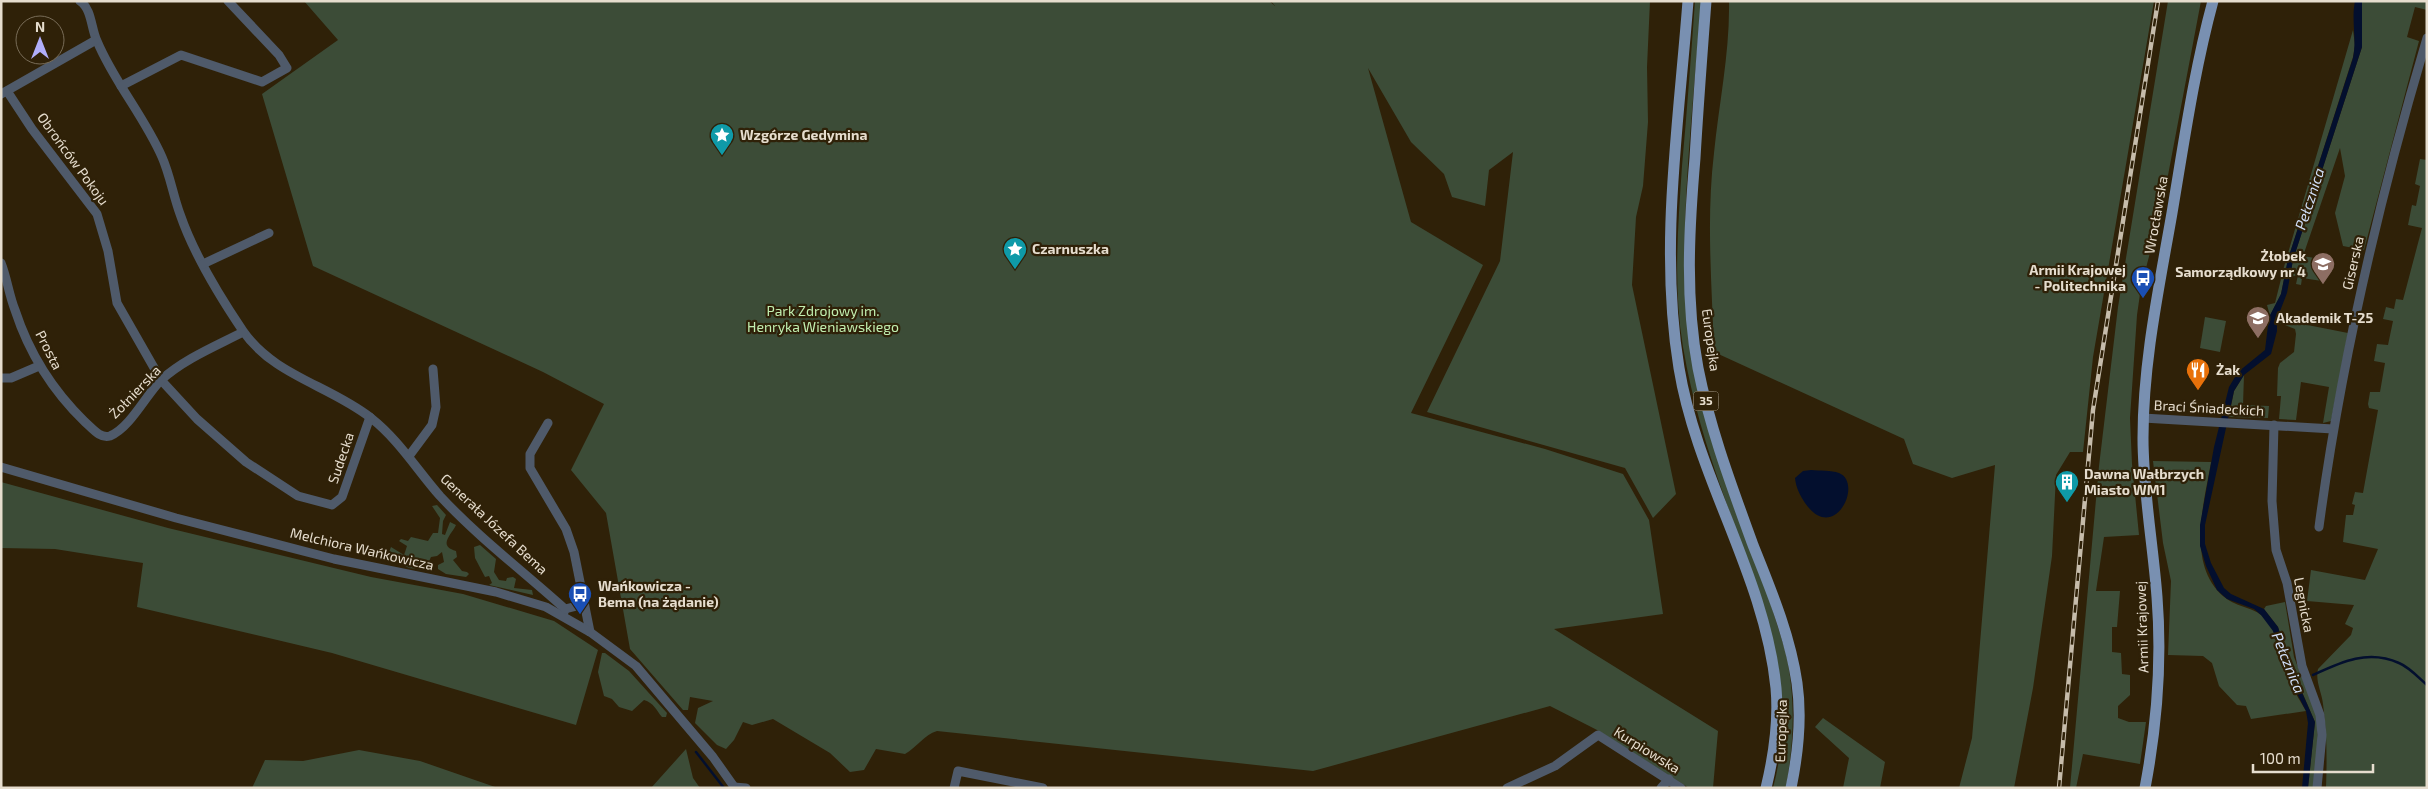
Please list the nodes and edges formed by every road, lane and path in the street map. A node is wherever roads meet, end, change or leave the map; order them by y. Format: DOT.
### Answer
graph roads {
  1 [pos="228,1"];
  2 [pos="1688,1"];
  3 [pos="1706,1"];
  4 [pos="2213,1"];
  5 [pos="84,2"];
  6 [pos="2427,38"];
  7 [pos="96,40"];
  8 [pos="121,86"];
  9 [pos="4,92"];
  10 [pos="269,233"];
  11 [pos="1,263"];
  12 [pos="203,264"];
  13 [pos="243,332"];
  14 [pos="40,366"];
  15 [pos="433,369"];
  16 [pos="1,378"];
  17 [pos="161,380"];
  18 [pos="370,417"];
  19 [pos="2143,418"];
  20 [pos="548,423"];
  21 [pos="2274,425"];
  22 [pos="2332,428"];
  23 [pos="98,434"];
  24 [pos="409,456"];
  25 [pos="2144,466"];
  26 [pos="1,467"];
  27 [pos="332,505"];
  28 [pos="2319,527"];
  29 [pos="585,598"];
  30 [pos="564,612"];
  31 [pos="590,632"];
  32 [pos="1669,779"];
  33 [pos="992,783"];
  34 [pos="735,787"];
  35 [pos="746,788"];
  36 [pos="954,788"];
  37 [pos="1043,788"];
  38 [pos="1507,788"];
  39 [pos="1661,788"];
  40 [pos="1681,788"];
  41 [pos="1766,788"];
  42 [pos="1791,788"];
  43 [pos="2146,788"];
  44 [pos="2317,788"];
  1 -- 8 [label="street"];
  2 -- 41 [label="main road, Europejka / 35"];
  3 -- 42 [label="main road, Europejka / 35"];
  4 -- 19 [label="main road, Wrocławska"];
  5 -- 7 [label="street, Generała Józefa Bema"];
  6 -- 22 [label="street, Giserska"];
  7 -- 8 [label="street, Generała Józefa Bema"];
  7 -- 9 [label="street"];
  8 -- 12 [label="street, Generała Józefa Bema"];
  9 -- 17 [label="street, Obrońców Pokoju"];
  10 -- 12 [label="street"];
  11 -- 14 [label="street, Prosta"];
  12 -- 13 [label="street, Generała Józefa Bema"];
  13 -- 17 [label="street, Żołnierska"];
  13 -- 18 [label="street, Generała Józefa Bema"];
  14 -- 16 [label="street"];
  14 -- 23 [label="street, Prosta"];
  15 -- 24 [label="street"];
  17 -- 23 [label="street, Żołnierska"];
  17 -- 27 [label="street, Obrońców Pokoju"];
  18 -- 24 [label="street, Generała Józefa Bema"];
  18 -- 27 [label="street, Sudecka"];
  19 -- 21 [label="street, Braci Śniadeckich"];
  19 -- 25 [label="main road, Wrocławska"];
  20 -- 29 [label="street"];
  21 -- 22 [label="street, Braci Śniadeckich"];
  21 -- 44 [label="street, Legnicka"];
  22 -- 28 [label="street, Giserska"];
  24 -- 30 [label="street, Generała Józefa Bema"];
  25 -- 43 [label="main road, Armii Krajowej"];
  26 -- 30 [label="street, Melchiora Wańkowicza"];
  29 -- 30 [label="street"];
  29 -- 31 [label="street"];
  30 -- 31 [label="street, Melchiora Wańkowicza"];
  31 -- 34 [label="street, Melchiora Wańkowicza"];
  32 -- 38 [label="street, Kurpiowska"];
  32 -- 39 [label="street"];
  32 -- 40 [label="street, Kurpiowska"];
  33 -- 36 [label="street"];
  33 -- 37 [label="street"];
  34 -- 35 [label="street"];
}
